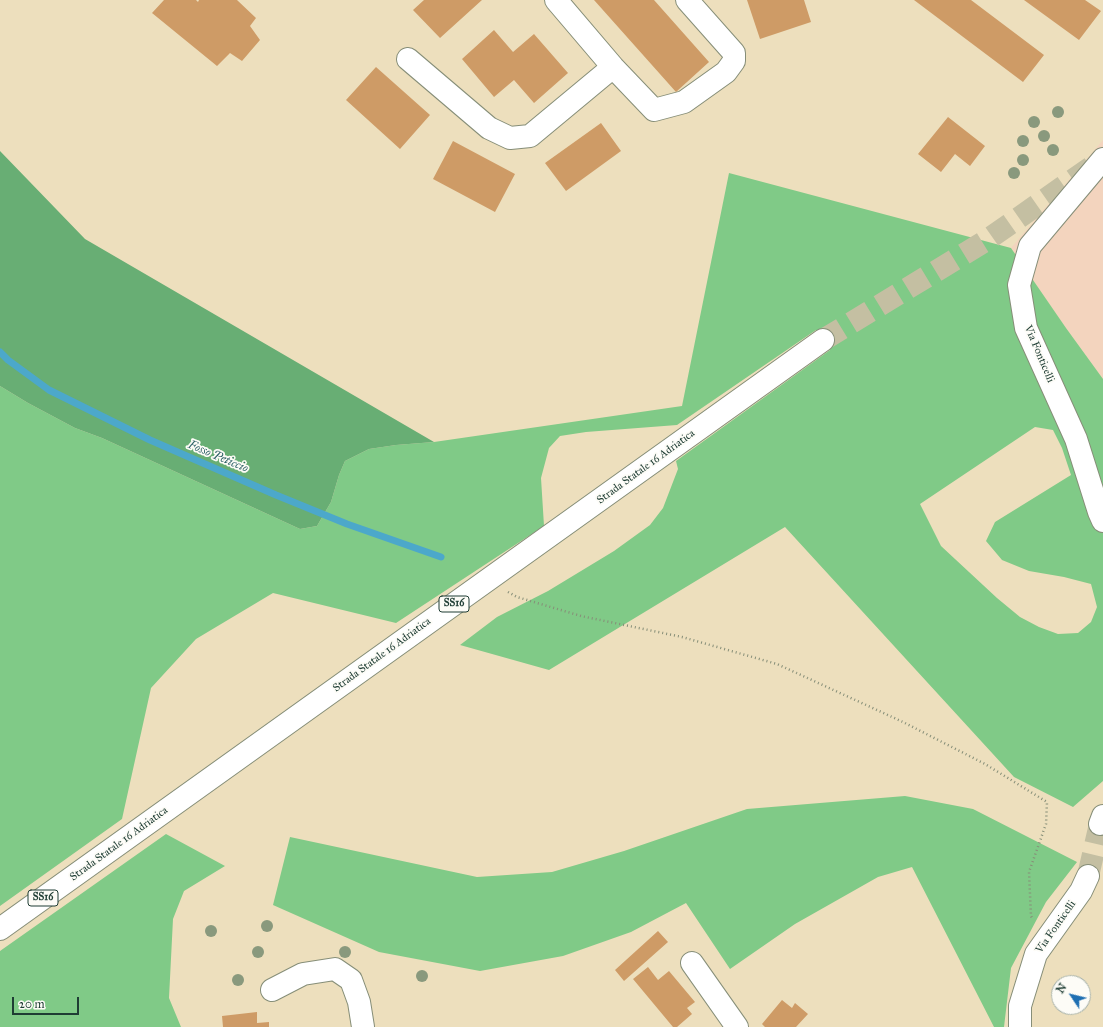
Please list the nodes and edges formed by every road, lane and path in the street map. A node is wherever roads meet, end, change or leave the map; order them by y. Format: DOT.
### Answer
graph roads {
  1 [pos="556,0"];
  2 [pos="687,0"];
  3 [pos="408,60"];
  4 [pos="613,67"];
  5 [pos="1103,159"];
  6 [pos="823,340"];
  7 [pos="1103,521"];
  8 [pos="487,580"];
  9 [pos="1088,876"];
  10 [pos="0,929"];
  11 [pos="1044,943"];
  12 [pos="692,963"];
  13 [pos="272,990"];
  14 [pos="363,1027"];
  15 [pos="737,1027"];
  16 [pos="1020,1027"];
  1 -- 4 [label="main road"];
  2 -- 4 [label="main road"];
  3 -- 4 [label="main road"];
  5 -- 7 [label="main road, Via Fonticelli"];
  6 -- 8 [label="main road, Strada Statale 16 Adriatica / SS16"];
  8 -- 10 [label="main road, Strada Statale 16 Adriatica / SS16"];
  8 -- 11 [label="path"];
  9 -- 11 [label="main road, Via Fonticelli"];
  11 -- 16 [label="main road, Via Fonticelli"];
  12 -- 15 [label="main road"];
  13 -- 14 [label="main road"];
}
